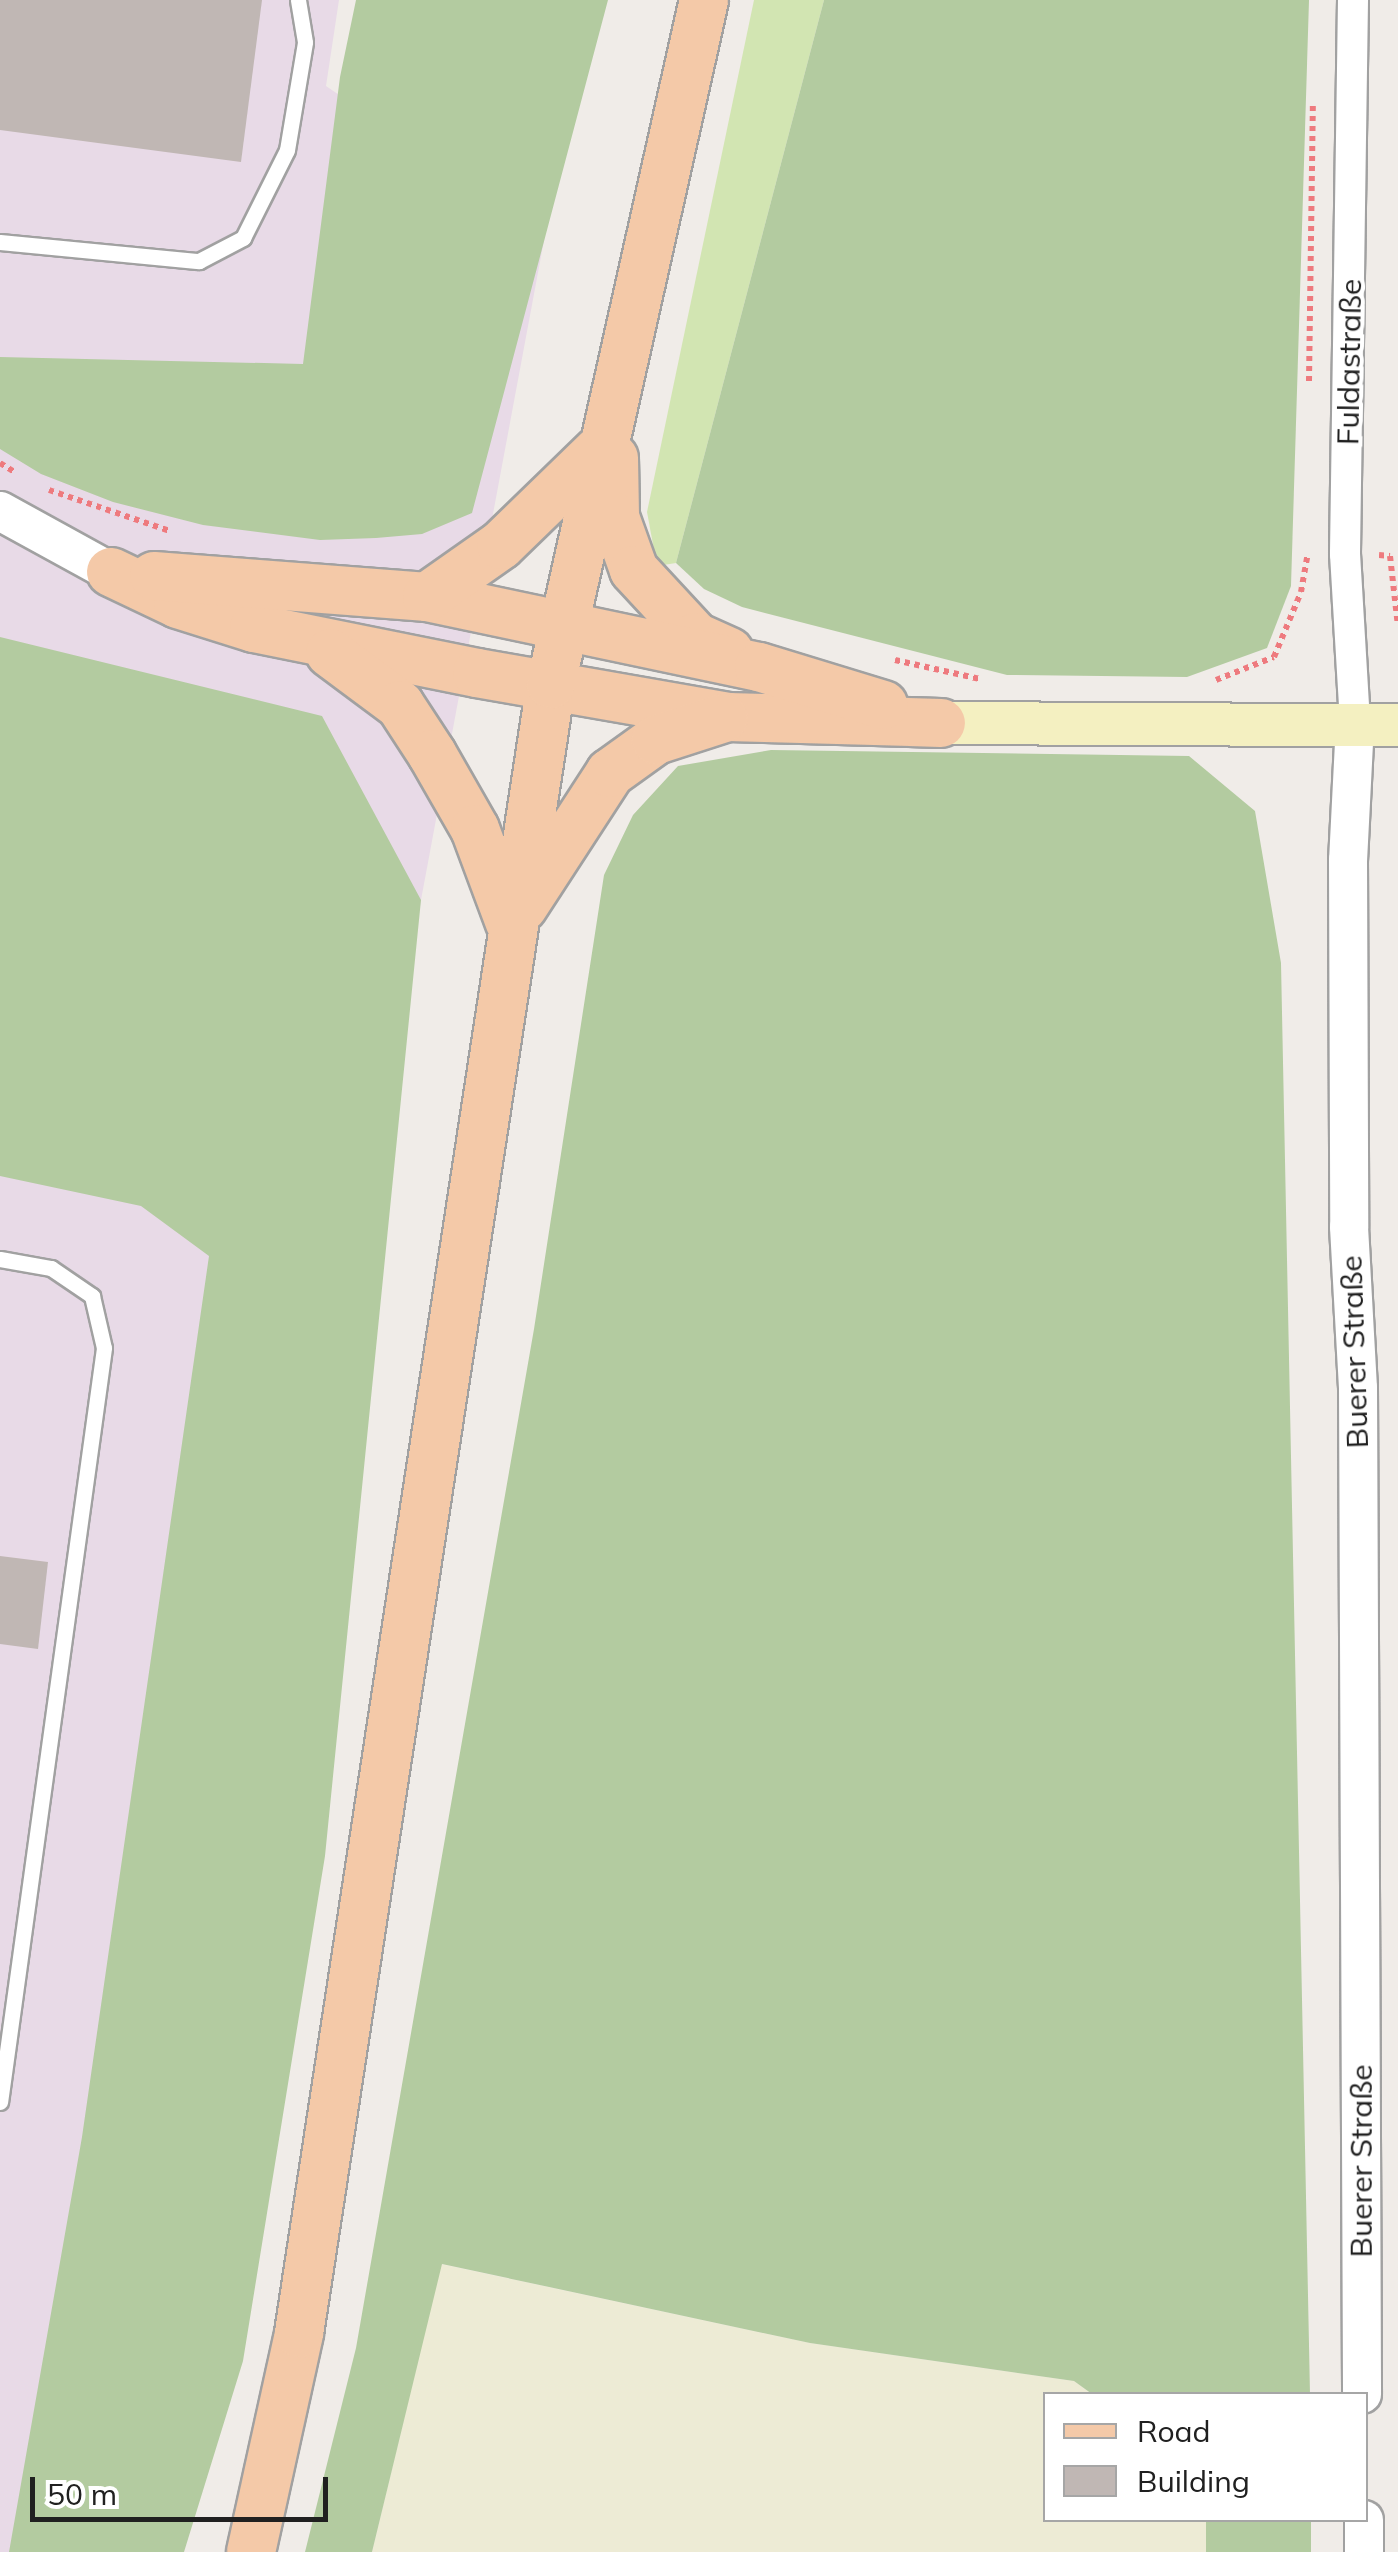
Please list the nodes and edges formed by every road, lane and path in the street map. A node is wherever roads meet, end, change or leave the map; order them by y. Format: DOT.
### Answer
graph roads {
  1 [pos="298,0"];
  2 [pos="704,0"];
  3 [pos="1353,0"];
  4 [pos="0,242"];
  5 [pos="617,379"];
  6 [pos="600,450"];
  7 [pos="0,464"];
  8 [pos="0,511"];
  9 [pos="178,533"];
  10 [pos="1308,554"];
  11 [pos="111,572"];
  12 [pos="426,597"];
  13 [pos="563,627"];
  14 [pos="307,638"];
  15 [pos="889,658"];
  16 [pos="759,667"];
  17 [pos="994,682"];
  18 [pos="1204,683"];
  19 [pos="551,684"];
  20 [pos="728,717"];
  21 [pos="941,723"];
  22 [pos="1355,723"];
  23 [pos="1398,725"];
  24 [pos="511,926"];
  25 [pos="0,1259"];
  26 [pos="0,2102"];
  27 [pos="1362,2392"];
  28 [pos="1364,2522"];
  29 [pos="250,2552"];
  30 [pos="1364,2552"];
  1 -- 4 [label="lane"];
  2 -- 5 [label="main road"];
  3 -- 22 [label="street, Fuldastraße"];
  5 -- 6 [label="main road"];
  5 -- 16 [label="main road"];
  6 -- 12 [label="main road"];
  6 -- 13 [label="main road"];
  7 -- 9 [label="path"];
  8 -- 11 [label="street"];
  10 -- 18 [label="path"];
  11 -- 12 [label="main road"];
  11 -- 14 [label="main road"];
  12 -- 13 [label="main road"];
  13 -- 16 [label="main road"];
  13 -- 19 [label="main road"];
  14 -- 19 [label="main road"];
  14 -- 24 [label="main road"];
  15 -- 17 [label="path"];
  16 -- 21 [label="main road"];
  19 -- 20 [label="main road"];
  19 -- 24 [label="main road"];
  20 -- 21 [label="main road"];
  20 -- 24 [label="main road"];
  21 -- 22 [label="main road"];
  22 -- 23 [label="main road"];
  22 -- 27 [label="street, Buerer Straße"];
  24 -- 29 [label="main road"];
  25 -- 26 [label="lane"];
  28 -- 30 [label="street"];
}
